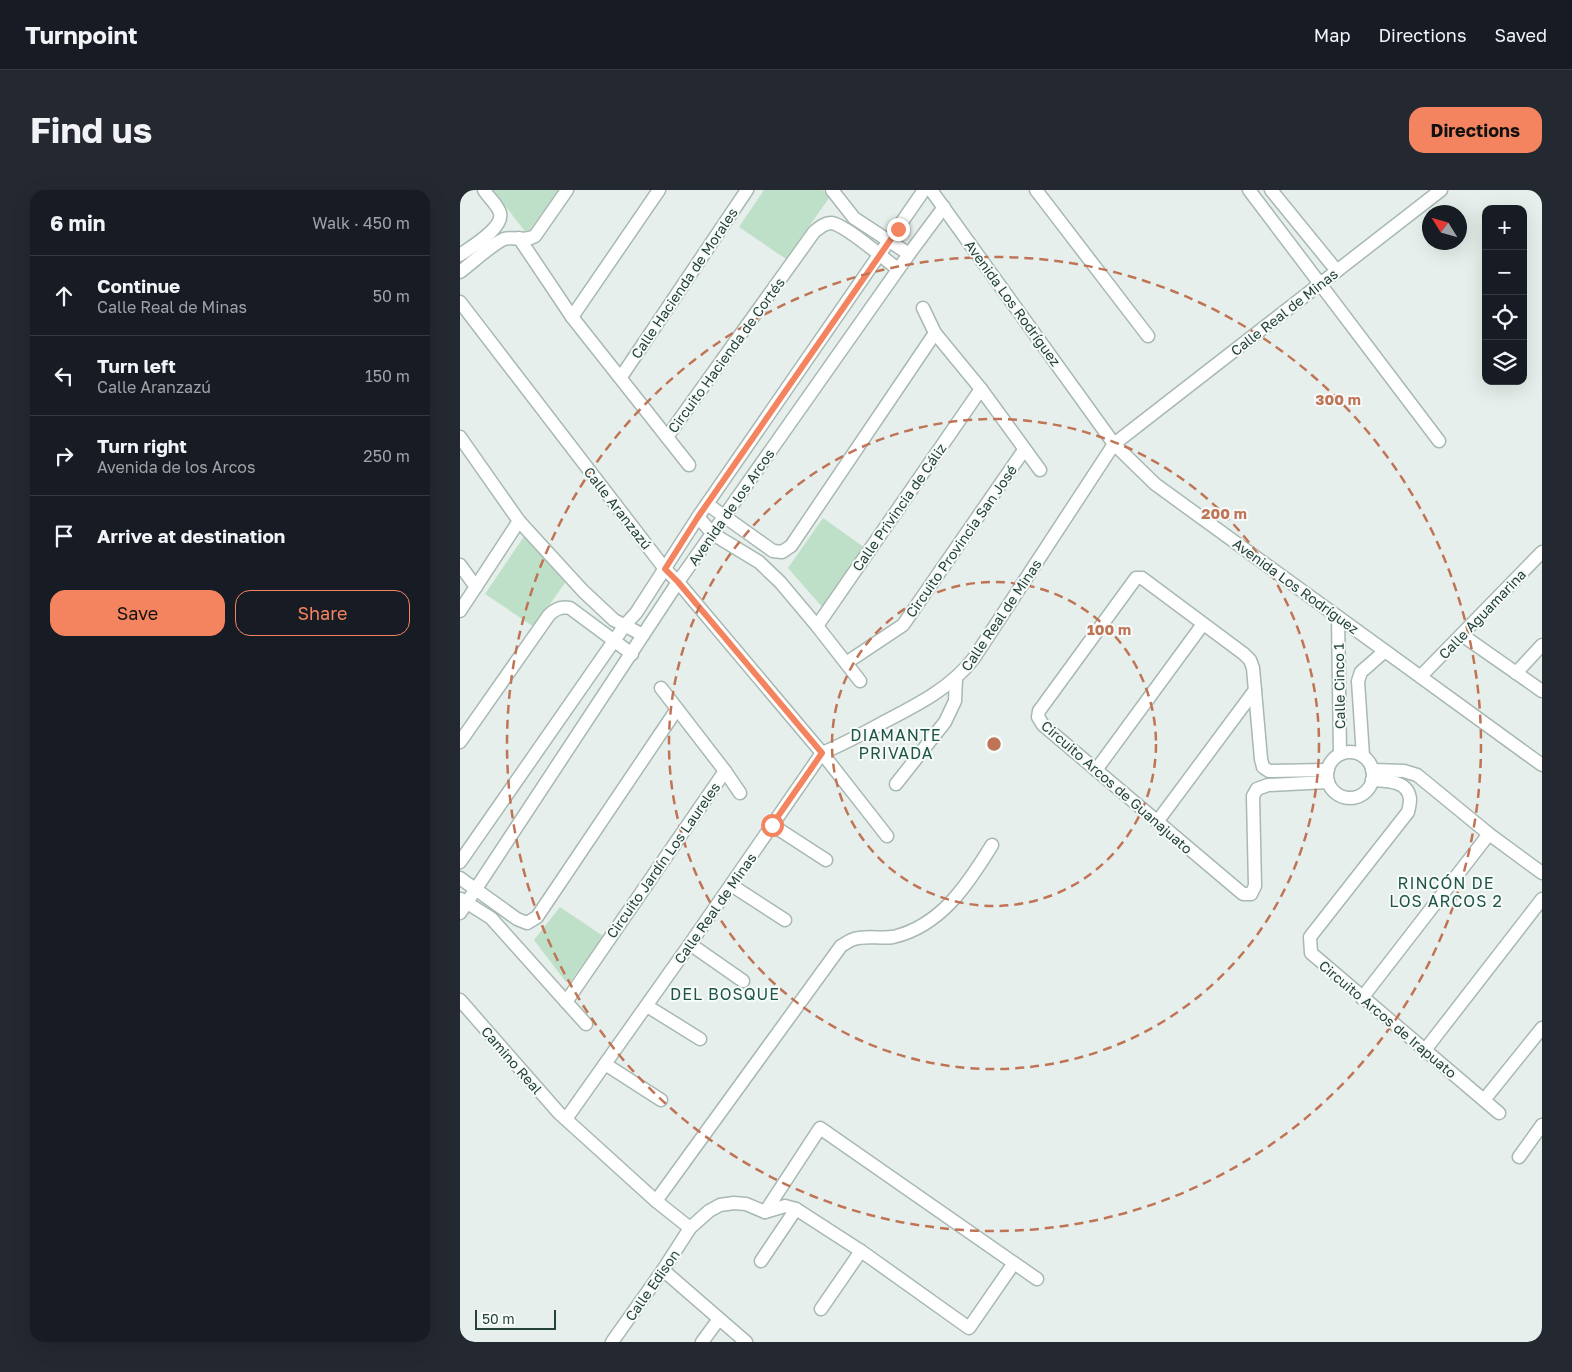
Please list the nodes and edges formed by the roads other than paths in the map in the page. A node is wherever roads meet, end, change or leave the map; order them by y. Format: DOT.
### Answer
graph roads {
  1 [pos="484,190"];
  2 [pos="567,190"];
  3 [pos="658,190"];
  4 [pos="748,190"];
  5 [pos="832,190"];
  6 [pos="924,190"];
  7 [pos="931,190"];
  8 [pos="1036,190"];
  9 [pos="1249,190"];
  10 [pos="1271,190"];
  11 [pos="1439,191"];
  12 [pos="944,207"];
  13 [pos="519,238"];
  14 [pos="889,242"];
  15 [pos="909,254"];
  16 [pos="460,255"];
  17 [pos="880,256"];
  18 [pos="898,269"];
  19 [pos="1337,271"];
  20 [pos="460,272"];
  21 [pos="1320,284"];
  22 [pos="460,302"];
  23 [pos="922,308"];
  24 [pos="572,317"];
  25 [pos="935,333"];
  26 [pos="1148,336"];
  27 [pos="620,377"];
  28 [pos="981,389"];
  29 [pos="460,437"];
  30 [pos="667,437"];
  31 [pos="1438,441"];
  32 [pos="1114,444"];
  33 [pos="1024,450"];
  34 [pos="689,465"];
  35 [pos="1040,470"];
  36 [pos="707,504"];
  37 [pos="698,517"];
  38 [pos="725,517"];
  39 [pos="519,521"];
  40 [pos="713,534"];
  41 [pos="1542,552"];
  42 [pos="460,565"];
  43 [pos="665,569"];
  44 [pos="678,582"];
  45 [pos="476,587"];
  46 [pos="460,611"];
  47 [pos="1338,617"];
  48 [pos="1203,624"];
  49 [pos="625,626"];
  50 [pos="817,626"];
  51 [pos="643,635"];
  52 [pos="1462,635"];
  53 [pos="614,641"];
  54 [pos="1542,645"];
  55 [pos="1385,651"];
  56 [pos="632,654"];
  57 [pos="846,662"];
  58 [pos="1516,673"];
  59 [pos="1421,676"];
  60 [pos="956,678"];
  61 [pos="860,681"];
  62 [pos="661,688"];
  63 [pos="1255,690"];
  64 [pos="1542,691"];
  65 [pos="676,709"];
  66 [pos="460,742"];
  67 [pos="822,753"];
  68 [pos="1340,754"];
  69 [pos="1363,756"];
  70 [pos="1542,765"];
  71 [pos="1096,770"];
  72 [pos="725,771"];
  73 [pos="1372,775"];
  74 [pos="1328,776"];
  75 [pos="896,784"];
  76 [pos="740,793"];
  77 [pos="1157,822"];
  78 [pos="772,825"];
  79 [pos="1489,834"];
  80 [pos="888,836"];
  81 [pos="992,845"];
  82 [pos="826,860"];
  83 [pos="460,862"];
  84 [pos="1542,874"];
  85 [pos="460,878"];
  86 [pos="731,885"];
  87 [pos="475,890"];
  88 [pos="1542,899"];
  89 [pos="462,905"];
  90 [pos="785,920"];
  91 [pos="690,944"];
  92 [pos="743,981"];
  93 [pos="1362,998"];
  94 [pos="460,1000"];
  95 [pos="566,1002"];
  96 [pos="647,1006"];
  97 [pos="586,1024"];
  98 [pos="1542,1028"];
  99 [pos="700,1039"];
  100 [pos="1425,1050"];
  101 [pos="605,1064"];
  102 [pos="661,1100"];
  103 [pos="1484,1100"];
  104 [pos="1499,1113"];
  105 [pos="566,1119"];
  106 [pos="1542,1125"];
  107 [pos="1518,1157"];
  108 [pos="656,1201"];
  109 [pos="796,1209"];
  110 [pos="765,1212"];
  111 [pos="690,1228"];
  112 [pos="861,1251"];
  113 [pos="761,1261"];
  114 [pos="1014,1263"];
  115 [pos="663,1270"];
  116 [pos="1037,1279"];
  117 [pos="821,1309"];
  118 [pos="719,1319"];
  119 [pos="612,1342"];
  120 [pos="702,1342"];
  121 [pos="746,1342"];
  1 -- 16 [label="street"];
  2 -- 13 [label="street"];
  3 -- 24 [label="street"];
  4 -- 27 [label="street, Calle Hacienda de Morales"];
  5 -- 14 [label="street"];
  6 -- 14 [label="street, Avenida de los Arcos"];
  7 -- 12 [label="street, Avenida Los Rodríguez"];
  8 -- 26 [label="street"];
  9 -- 21 [label="street"];
  10 -- 19 [label="street"];
  11 -- 19 [label="street, Calle Real de Minas"];
  12 -- 15 [label="street, Avenida de los Arcos"];
  12 -- 32 [label="street, Avenida Los Rodríguez"];
  13 -- 20 [label="street"];
  13 -- 24 [label="street, Circuito Hacienda de Cortés"];
  14 -- 15 [label="street"];
  14 -- 17 [label="street, Avenida de los Arcos"];
  15 -- 18 [label="street, Avenida de los Arcos"];
  17 -- 18 [label="street, Circuito Hacienda de Cortés"];
  17 -- 30 [label="street, Circuito Hacienda de Cortés"];
  17 -- 36 [label="street, Avenida de los Arcos"];
  18 -- 38 [label="street, Avenida de los Arcos"];
  19 -- 21 [label="street, Calle Real de Minas"];
  21 -- 31 [label="street"];
  21 -- 32 [label="street, Calle Real de Minas"];
  22 -- 43 [label="street, Calle Aranzazú"];
  23 -- 25 [label="street, Circuito Provincia San José"];
  24 -- 27 [label="street, Circuito Hacienda de Cortés"];
  25 -- 28 [label="street, Circuito Provincia San José"];
  25 -- 38 [label="street"];
  27 -- 30 [label="street, Circuito Hacienda de Cortés"];
  28 -- 33 [label="street, Circuito Provincia San José"];
  28 -- 50 [label="street, Calle Privincia de Cáliz"];
  29 -- 39 [label="street"];
  30 -- 34 [label="street"];
  32 -- 47 [label="street, Avenida Los Rodríguez"];
  32 -- 60 [label="street, Calle Real de Minas"];
  33 -- 35 [label="street, Circuito Provincia San José"];
  33 -- 57 [label="street, Circuito Provincia San José"];
  36 -- 37 [label="street, Avenida de los Arcos"];
  36 -- 38 [label="street"];
  37 -- 40 [label="street"];
  37 -- 43 [label="street, Avenida de los Arcos"];
  38 -- 40 [label="street, Avenida de los Arcos"];
  39 -- 45 [label="street"];
  39 -- 49 [label="street"];
  40 -- 44 [label="street, Avenida de los Arcos"];
  40 -- 50 [label="street"];
  41 -- 52 [label="street, Calle Aguamarina"];
  42 -- 45 [label="street"];
  43 -- 44 [label="street, Calle Aranzazú"];
  43 -- 49 [label="street, Avenida de los Arcos"];
  44 -- 51 [label="street, Avenida de los Arcos"];
  44 -- 67 [label="street, Calle Aranzazú"];
  45 -- 46 [label="street"];
  47 -- 55 [label="street, Avenida Los Rodríguez"];
  47 -- 68 [label="street, Calle Cinco 1"];
  48 -- 63 [label="street, Circuito Arcos de Guanajuato"];
  48 -- 71 [label="street"];
  48 -- 71 [label="street, Circuito Arcos de Guanajuato"];
  49 -- 51 [label="street"];
  49 -- 53 [label="street, Avenida de los Arcos"];
  50 -- 57 [label="street"];
  51 -- 56 [label="street, Avenida de los Arcos"];
  52 -- 58 [label="street"];
  52 -- 59 [label="street, Calle Aguamarina"];
  53 -- 56 [label="street"];
  53 -- 66 [label="street"];
  53 -- 83 [label="street, Avenida de los Arcos"];
  54 -- 58 [label="street"];
  55 -- 59 [label="street, Avenida Los Rodríguez"];
  55 -- 69 [label="street"];
  56 -- 87 [label="street, Avenida de los Arcos"];
  57 -- 61 [label="street"];
  58 -- 64 [label="street"];
  59 -- 70 [label="street, Avenida Los Rodríguez"];
  60 -- 67 [label="street, Calle Real de Minas"];
  60 -- 75 [label="street"];
  62 -- 65 [label="street, Circuito Jardín Los Laureles"];
  63 -- 74 [label="street, Circuito Arcos de Guanajuato"];
  63 -- 77 [label="street"];
  65 -- 72 [label="street, Circuito Jardín Los Laureles"];
  65 -- 87 [label="street"];
  67 -- 78 [label="street, Calle Real de Minas"];
  67 -- 80 [label="street, Calle Aranzazú"];
  68 -- 69 [label="street"];
  68 -- 74 [label="street"];
  69 -- 73 [label="street"];
  71 -- 77 [label="street, Circuito Arcos de Guanajuato"];
  72 -- 76 [label="street"];
  72 -- 95 [label="street, Circuito Jardín Los Laureles"];
  73 -- 74 [label="street"];
  73 -- 79 [label="street"];
  73 -- 93 [label="street, Circuito Arcos de Irapuato"];
  74 -- 77 [label="street, Circuito Arcos de Guanajuato"];
  78 -- 82 [label="street"];
  78 -- 86 [label="street, Calle Real de Minas"];
  79 -- 84 [label="street"];
  79 -- 93 [label="street"];
  81 -- 108 [label="street"];
  85 -- 87 [label="street"];
  86 -- 90 [label="street"];
  86 -- 91 [label="street, Calle Real de Minas"];
  87 -- 89 [label="street, Avenida de los Arcos"];
  88 -- 100 [label="street"];
  89 -- 95 [label="street"];
  91 -- 92 [label="street"];
  91 -- 96 [label="street, Calle Real de Minas"];
  93 -- 100 [label="street, Circuito Arcos de Irapuato"];
  94 -- 105 [label="street, Camino Real"];
  95 -- 97 [label="street"];
  96 -- 99 [label="street"];
  96 -- 101 [label="street, Calle Real de Minas"];
  98 -- 103 [label="street"];
  100 -- 103 [label="street, Circuito Arcos de Irapuato"];
  101 -- 102 [label="street"];
  101 -- 105 [label="street, Calle Real de Minas"];
  103 -- 104 [label="street, Circuito Arcos de Irapuato"];
  105 -- 108 [label="street, Camino Real"];
  106 -- 107 [label="street"];
  108 -- 111 [label="street, Camino Real"];
  109 -- 110 [label="street"];
  109 -- 112 [label="street"];
  109 -- 113 [label="street"];
  110 -- 111 [label="street, Calle Edison"];
  110 -- 114 [label="street"];
  111 -- 115 [label="street, Calle Edison"];
  112 -- 114 [label="street"];
  112 -- 117 [label="street"];
  114 -- 116 [label="street"];
  115 -- 118 [label="street"];
  115 -- 119 [label="street, Calle Edison"];
  118 -- 120 [label="street"];
  118 -- 121 [label="street"];
}
